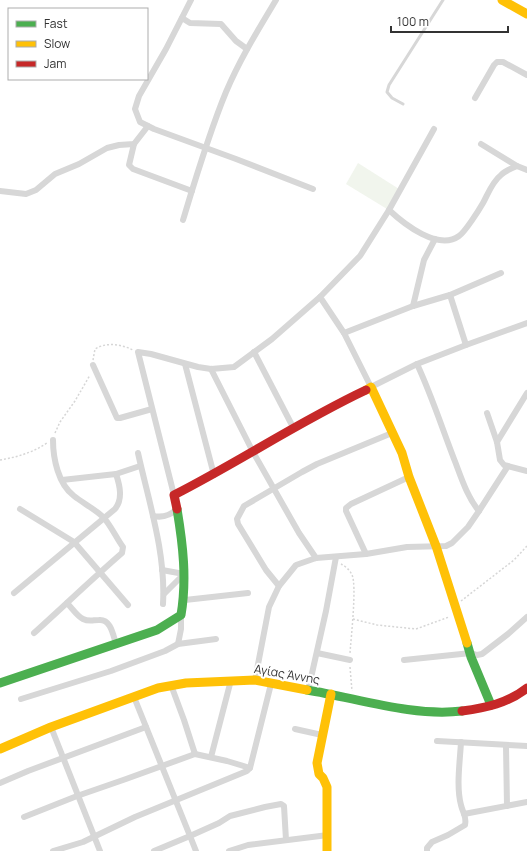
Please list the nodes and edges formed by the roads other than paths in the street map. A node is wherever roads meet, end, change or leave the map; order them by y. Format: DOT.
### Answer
graph roads {
  1 [pos="191,0"];
  2 [pos="276,0"];
  3 [pos="444,0"];
  4 [pos="502,0"];
  5 [pos="527,14"];
  6 [pos="182,18"];
  7 [pos="247,48"];
  8 [pos="527,75"];
  9 [pos="475,98"];
  10 [pos="403,104"];
  11 [pos="148,126"];
  12 [pos="434,129"];
  13 [pos="134,144"];
  14 [pos="481,144"];
  15 [pos="206,148"];
  16 [pos="517,166"];
  17 [pos="527,171"];
  18 [pos="313,189"];
  19 [pos="0,191"];
  20 [pos="192,191"];
  21 [pos="388,210"];
  22 [pos="183,220"];
  23 [pos="435,239"];
  24 [pos="501,273"];
  25 [pos="450,295"];
  26 [pos="320,296"];
  27 [pos="413,306"];
  28 [pos="527,324"];
  29 [pos="344,334"];
  30 [pos="466,344"];
  31 [pos="254,352"];
  32 [pos="186,364"];
  33 [pos="417,364"];
  34 [pos="93,365"];
  35 [pos="211,369"];
  36 [pos="371,387"];
  37 [pos="527,393"];
  38 [pos="152,410"];
  39 [pos="487,414"];
  40 [pos="294,428"];
  41 [pos="392,433"];
  42 [pos="53,440"];
  43 [pos="497,442"];
  44 [pos="252,452"];
  45 [pos="138,453"];
  46 [pos="140,466"];
  47 [pos="508,466"];
  48 [pos="527,471"];
  49 [pos="116,474"];
  50 [pos="214,475"];
  51 [pos="409,477"];
  52 [pos="62,480"];
  53 [pos="274,489"];
  54 [pos="174,494"];
  55 [pos="20,509"];
  56 [pos="177,509"];
  57 [pos="479,511"];
  58 [pos="153,516"];
  59 [pos="104,517"];
  60 [pos="74,542"];
  61 [pos="436,546"];
  62 [pos="366,554"];
  63 [pos="316,558"];
  64 [pos="336,560"];
  65 [pos="162,570"];
  66 [pos="100,571"];
  67 [pos="184,574"];
  68 [pos="279,586"];
  69 [pos="14,593"];
  70 [pos="248,593"];
  71 [pos="164,594"];
  72 [pos="185,600"];
  73 [pos="67,603"];
  74 [pos="163,604"];
  75 [pos="128,605"];
  76 [pos="181,616"];
  77 [pos="527,616"];
  78 [pos="34,633"];
  79 [pos="216,639"];
  80 [pos="116,644"];
  81 [pos="178,644"];
  82 [pos="317,653"];
  83 [pos="471,653"];
  84 [pos="350,660"];
  85 [pos="404,660"];
  86 [pos="231,680"];
  87 [pos="255,680"];
  88 [pos="0,683"];
  89 [pos="271,684"];
  90 [pos="171,685"];
  91 [pos="527,688"];
  92 [pos="308,690"];
  93 [pos="331,694"];
  94 [pos="134,697"];
  95 [pos="21,699"];
  96 [pos="491,705"];
  97 [pos="146,727"];
  98 [pos="51,728"];
  99 [pos="295,729"];
  100 [pos="322,735"];
  101 [pos="437,741"];
  102 [pos="461,742"];
  103 [pos="506,746"];
  104 [pos="527,746"];
  105 [pos="0,749"];
  106 [pos="195,754"];
  107 [pos="211,757"];
  108 [pos="62,758"];
  109 [pos="162,766"];
  110 [pos="250,768"];
  111 [pos="0,783"];
  112 [pos="77,796"];
  113 [pos="175,800"];
  114 [pos="527,802"];
  115 [pos="507,806"];
  116 [pos="464,814"];
  117 [pos="24,817"];
  118 [pos="328,835"];
  119 [pos="94,836"];
  120 [pos="190,836"];
  121 [pos="286,840"];
  122 [pos="53,851"];
  123 [pos="100,851"];
  124 [pos="154,851"];
  125 [pos="196,851"];
  126 [pos="229,851"];
  127 [pos="327,851"];
  128 [pos="427,851"];
  1 -- 6 [label="street"];
  2 -- 7 [label="street"];
  3 -- 10 [label="lane"];
  4 -- 5 [label="street"];
  6 -- 7 [label="street"];
  6 -- 11 [label="street"];
  7 -- 15 [label="street"];
  8 -- 9 [label="street"];
  11 -- 13 [label="street"];
  11 -- 15 [label="street"];
  12 -- 21 [label="street"];
  13 -- 19 [label="street"];
  13 -- 20 [label="street"];
  14 -- 16 [label="street"];
  15 -- 18 [label="street"];
  15 -- 20 [label="street"];
  16 -- 17 [label="street"];
  16 -- 23 [label="street"];
  20 -- 22 [label="street"];
  21 -- 23 [label="street"];
  21 -- 26 [label="street"];
  23 -- 27 [label="street"];
  24 -- 25 [label="street"];
  25 -- 27 [label="street"];
  25 -- 30 [label="street"];
  26 -- 29 [label="street"];
  26 -- 31 [label="street"];
  27 -- 29 [label="street"];
  28 -- 30 [label="street"];
  29 -- 36 [label="street"];
  30 -- 33 [label="street"];
  31 -- 35 [label="street"];
  31 -- 40 [label="street"];
  32 -- 35 [label="street"];
  32 -- 38 [label="street"];
  32 -- 50 [label="street"];
  33 -- 36 [label="street"];
  33 -- 57 [label="street"];
  34 -- 38 [label="street"];
  35 -- 44 [label="street"];
  36 -- 40 [label="street"];
  36 -- 41 [label="street"];
  37 -- 43 [label="street"];
  38 -- 54 [label="street"];
  39 -- 43 [label="street"];
  40 -- 44 [label="street"];
  41 -- 51 [label="street"];
  41 -- 53 [label="street"];
  42 -- 52 [label="street"];
  43 -- 47 [label="street"];
  44 -- 50 [label="street"];
  44 -- 53 [label="street"];
  45 -- 46 [label="street"];
  46 -- 49 [label="street"];
  46 -- 58 [label="street"];
  47 -- 48 [label="street"];
  47 -- 57 [label="street"];
  49 -- 52 [label="street"];
  49 -- 59 [label="street"];
  50 -- 54 [label="street"];
  51 -- 61 [label="street"];
  51 -- 62 [label="street"];
  52 -- 59 [label="street"];
  53 -- 63 [label="street"];
  53 -- 68 [label="street"];
  54 -- 56 [label="street"];
  55 -- 60 [label="street"];
  56 -- 58 [label="street"];
  56 -- 67 [label="street"];
  57 -- 61 [label="street"];
  58 -- 65 [label="street"];
  59 -- 60 [label="street"];
  59 -- 66 [label="street"];
  60 -- 66 [label="street"];
  60 -- 69 [label="street"];
  61 -- 62 [label="street"];
  61 -- 83 [label="street"];
  62 -- 64 [label="street"];
  63 -- 64 [label="street"];
  63 -- 68 [label="street"];
  64 -- 82 [label="street"];
  65 -- 67 [label="street"];
  65 -- 71 [label="street"];
  66 -- 73 [label="street"];
  66 -- 75 [label="street"];
  67 -- 71 [label="street"];
  67 -- 72 [label="street"];
  68 -- 87 [label="street"];
  70 -- 72 [label="street"];
  71 -- 74 [label="street"];
  72 -- 76 [label="street"];
  73 -- 78 [label="street"];
  73 -- 80 [label="street"];
  76 -- 80 [label="street"];
  76 -- 81 [label="street"];
  77 -- 83 [label="street"];
  79 -- 81 [label="street"];
  80 -- 88 [label="street"];
  81 -- 95 [label="street"];
  82 -- 84 [label="street"];
  82 -- 92 [label="street"];
  83 -- 85 [label="street"];
  83 -- 96 [label="street"];
  86 -- 87 [label="street, Αγίας Άννης"];
  86 -- 90 [label="street, Αγίας Άννης"];
  86 -- 107 [label="street"];
  87 -- 89 [label="street, Αγίας Άννης"];
  89 -- 92 [label="street, Αγίας Άννης"];
  89 -- 110 [label="street"];
  90 -- 94 [label="street, Αγίας Άννης"];
  90 -- 106 [label="street"];
  91 -- 96 [label="street, Αγίας Άννης"];
  92 -- 93 [label="street, Αγίας Άννης"];
  93 -- 96 [label="street, Αγίας Άννης"];
  93 -- 100 [label="street"];
  94 -- 97 [label="street"];
  94 -- 98 [label="street, Αγίας Άννης"];
  97 -- 108 [label="street"];
  97 -- 109 [label="street"];
  98 -- 105 [label="street, Αγίας Άννης"];
  98 -- 108 [label="street"];
  99 -- 100 [label="street"];
  100 -- 118 [label="street"];
  101 -- 102 [label="street"];
  102 -- 103 [label="street"];
  102 -- 116 [label="street"];
  103 -- 104 [label="street"];
  103 -- 115 [label="street"];
  106 -- 107 [label="street"];
  106 -- 109 [label="street"];
  107 -- 110 [label="street"];
  108 -- 111 [label="street"];
  108 -- 112 [label="street"];
  109 -- 112 [label="street"];
  109 -- 113 [label="street"];
  110 -- 113 [label="street"];
  112 -- 117 [label="street"];
  112 -- 119 [label="street"];
  113 -- 119 [label="street"];
  113 -- 120 [label="street"];
  114 -- 115 [label="street"];
  115 -- 116 [label="street"];
  116 -- 128 [label="street"];
  118 -- 121 [label="street"];
  118 -- 127 [label="street"];
  119 -- 122 [label="street"];
  119 -- 123 [label="street"];
  120 -- 121 [label="street"];
  120 -- 124 [label="street"];
  120 -- 125 [label="street"];
  121 -- 126 [label="street"];
}
